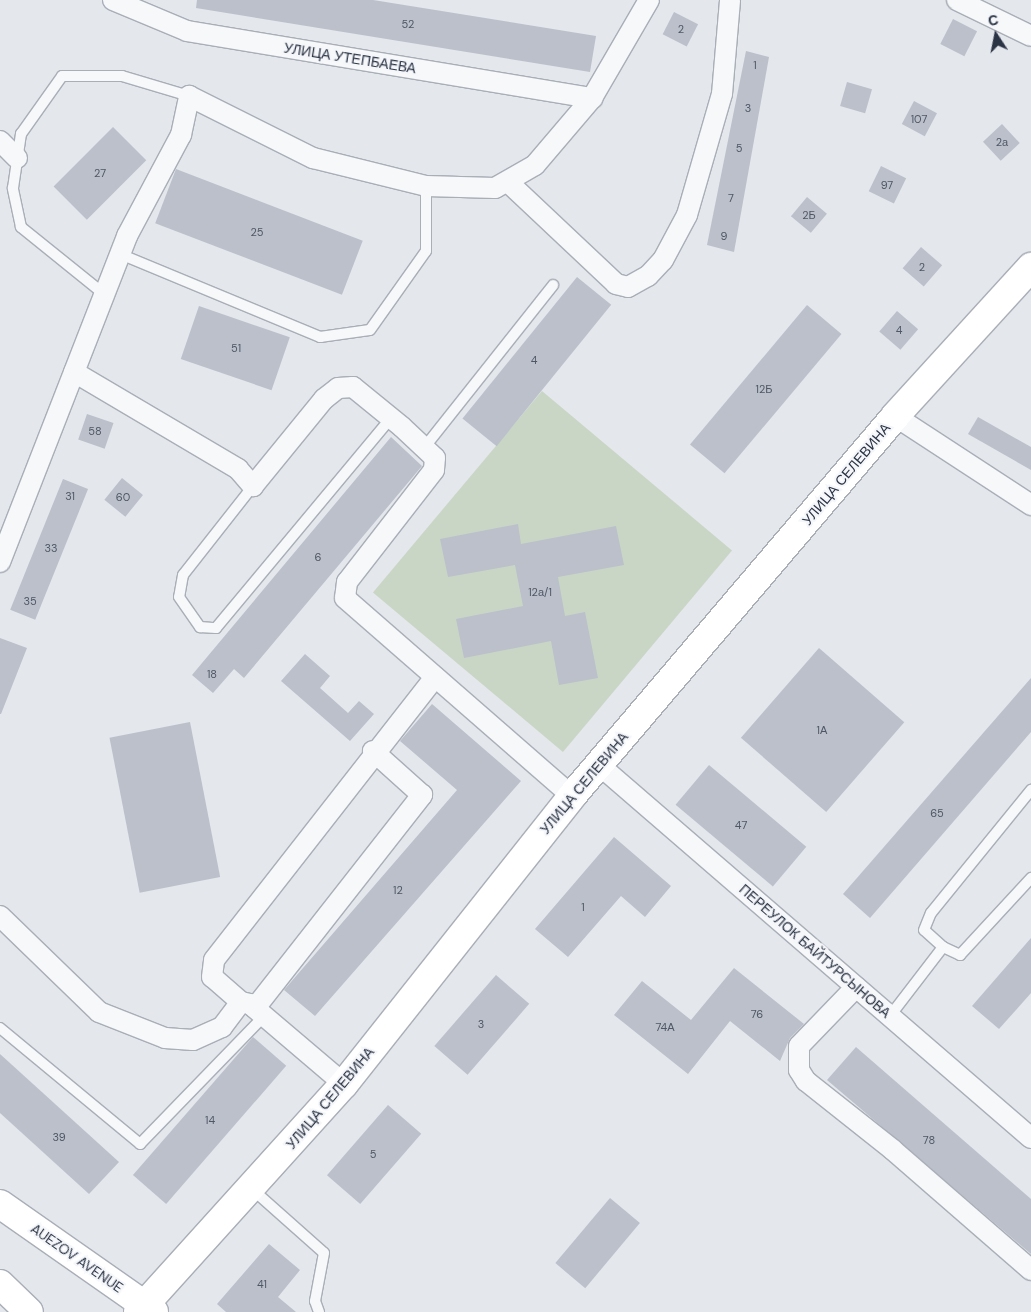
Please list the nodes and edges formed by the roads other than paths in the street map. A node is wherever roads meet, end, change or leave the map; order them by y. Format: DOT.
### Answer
graph roads {
  1 [pos="114,0"];
  2 [pos="649,0"];
  3 [pos="730,0"];
  4 [pos="957,0"];
  5 [pos="1031,36"];
  6 [pos="189,96"];
  7 [pos="592,98"];
  8 [pos="0,141"];
  9 [pos="18,158"];
  10 [pos="509,183"];
  11 [pos="426,186"];
  12 [pos="120,254"];
  13 [pos="1031,267"];
  14 [pos="553,285"];
  15 [pos="104,294"];
  16 [pos="74,372"];
  17 [pos="895,416"];
  18 [pos="390,419"];
  19 [pos="424,448"];
  20 [pos="253,486"];
  21 [pos="1031,505"];
  22 [pos="0,562"];
  23 [pos="435,677"];
  24 [pos="373,751"];
  25 [pos="598,764"];
  26 [pos="1031,790"];
  27 [pos="572,796"];
  28 [pos="1031,878"];
  29 [pos="0,916"];
  30 [pos="943,947"];
  31 [pos="856,986"];
  32 [pos="253,1009"];
  33 [pos="890,1016"];
  34 [pos="0,1028"];
  35 [pos="344,1084"];
  36 [pos="1031,1138"];
  37 [pos="252,1189"];
  38 [pos="0,1204"];
  39 [pos="1031,1270"];
  40 [pos="0,1284"];
  41 [pos="146,1310"];
  42 [pos="29,1312"];
  43 [pos="319,1312"];
  1 -- 7 [label="street, УЛИЦА УТЕПБАЕВА"];
  2 -- 7 [label="street"];
  3 -- 10 [label="street"];
  4 -- 5 [label="street"];
  6 -- 9 [label="lane"];
  6 -- 11 [label="street"];
  6 -- 12 [label="street"];
  7 -- 10 [label="street"];
  8 -- 9 [label="street"];
  9 -- 15 [label="lane"];
  10 -- 11 [label="street"];
  11 -- 12 [label="lane"];
  12 -- 15 [label="street"];
  13 -- 17 [label="street, УЛИЦА СЕЛЕВИНА"];
  14 -- 19 [label="lane"];
  15 -- 16 [label="street"];
  16 -- 20 [label="street"];
  16 -- 22 [label="street"];
  17 -- 21 [label="street"];
  17 -- 25 [label="street, УЛИЦА СЕЛЕВИНА"];
  18 -- 19 [label="street"];
  18 -- 20 [label="street"];
  18 -- 20 [label="lane"];
  19 -- 23 [label="street"];
  23 -- 24 [label="street"];
  23 -- 27 [label="street"];
  24 -- 32 [label="street"];
  24 -- 32 [label="street"];
  25 -- 27 [label="street, УЛИЦА СЕЛЕВИНА"];
  25 -- 31 [label="street, ПЕРЕУЛОК БАЙТУРСЫНОВА"];
  26 -- 30 [label="lane"];
  27 -- 35 [label="street, УЛИЦА СЕЛЕВИНА"];
  28 -- 30 [label="lane"];
  29 -- 32 [label="street"];
  30 -- 33 [label="lane"];
  31 -- 33 [label="street, ПЕРЕУЛОК БАЙТУРСЫНОВА"];
  31 -- 39 [label="street"];
  32 -- 34 [label="lane"];
  32 -- 35 [label="street"];
  33 -- 36 [label="street, ПЕРЕУЛОК БАЙТУРСЫНОВА"];
  35 -- 37 [label="street, УЛИЦА СЕЛЕВИНА"];
  37 -- 41 [label="street, УЛИЦА СЕЛЕВИНА"];
  37 -- 43 [label="lane"];
  38 -- 41 [label="street, AUEZOV AVENUE"];
  40 -- 42 [label="street"];
}
